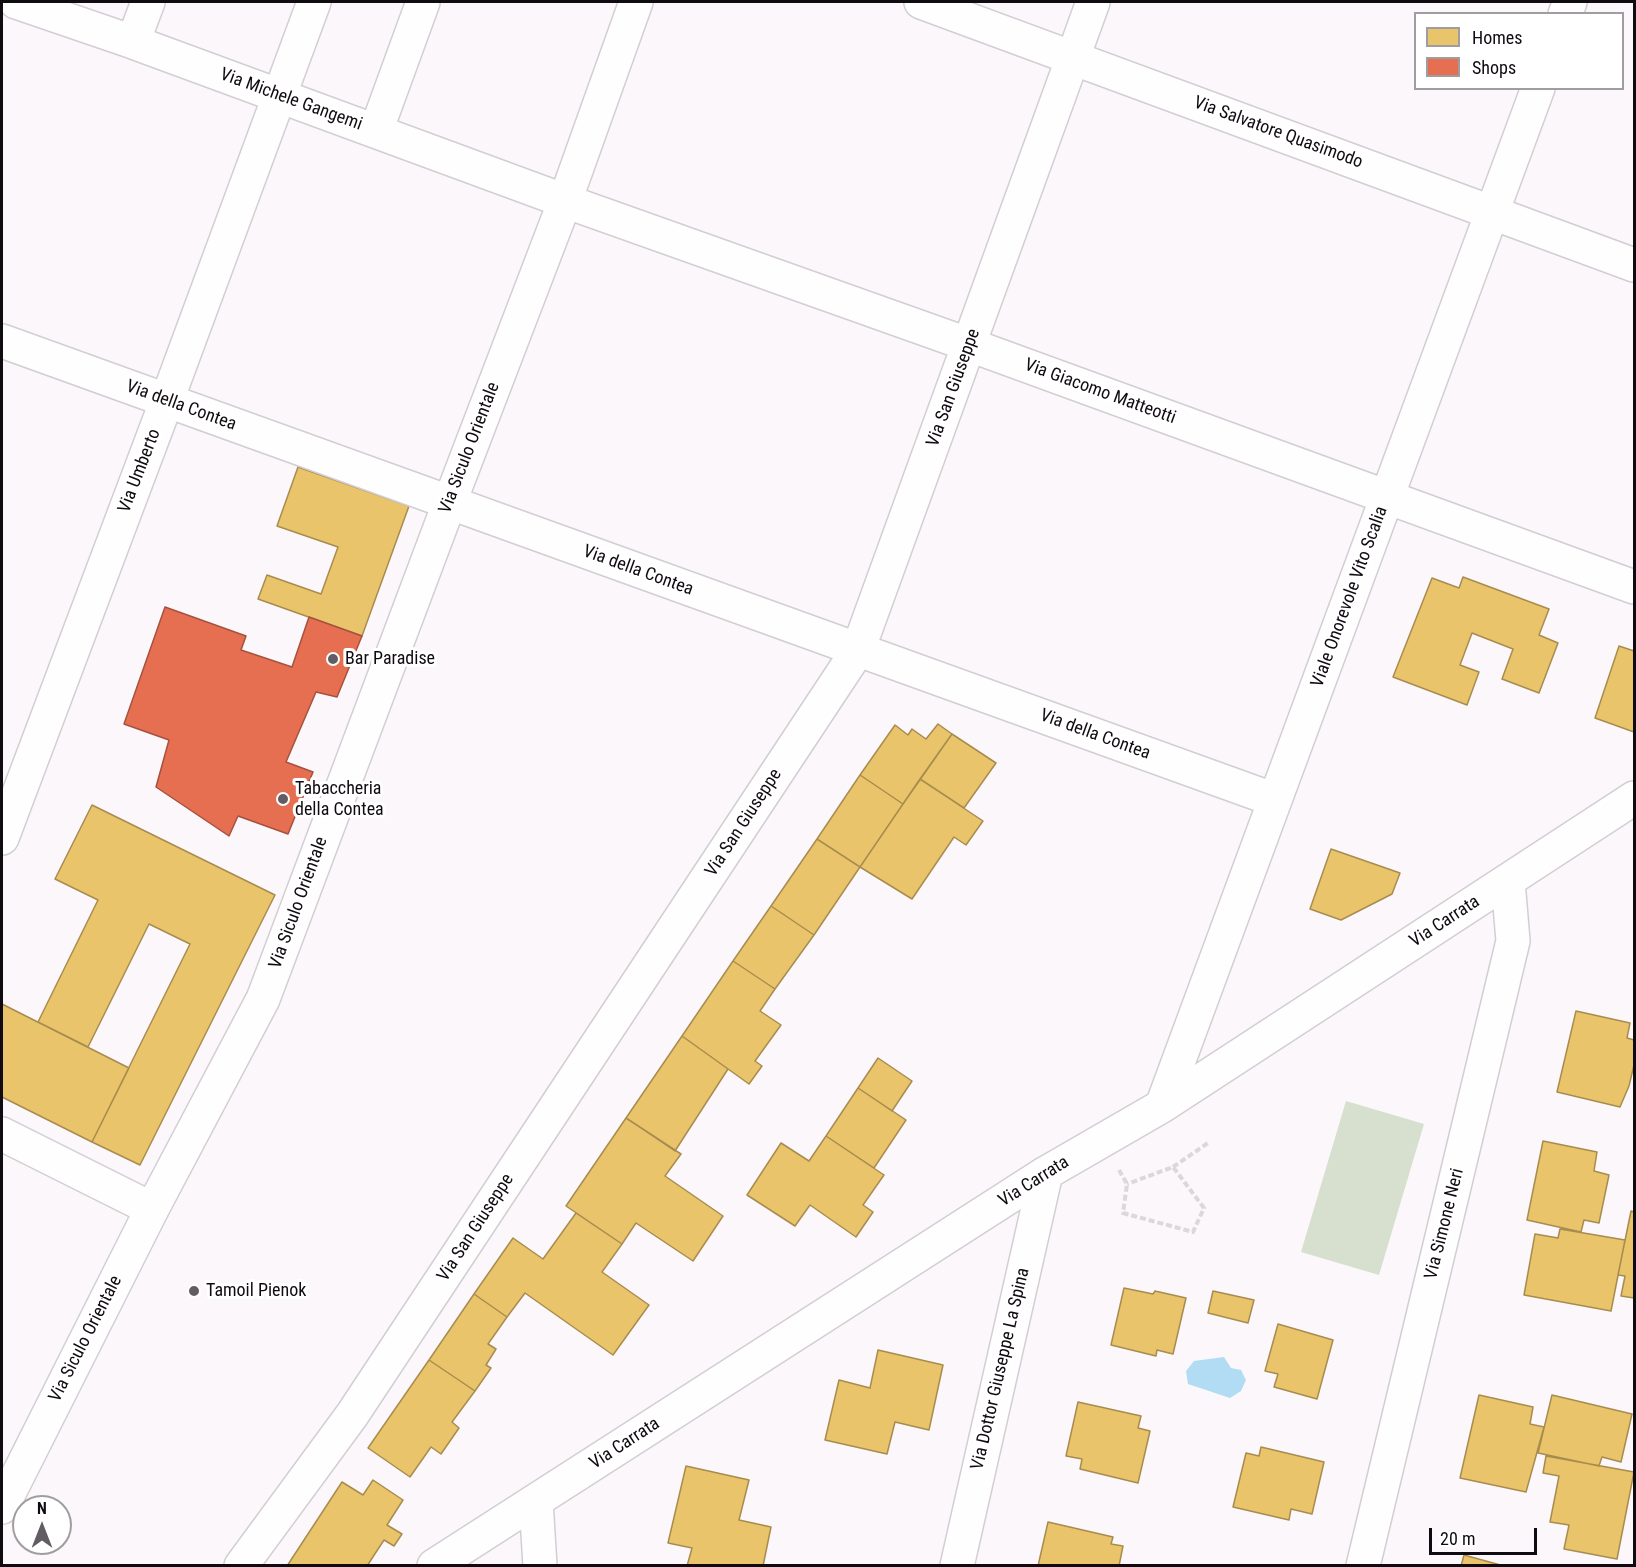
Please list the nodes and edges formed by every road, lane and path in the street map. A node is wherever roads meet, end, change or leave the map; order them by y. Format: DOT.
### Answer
graph roads {
  1 [pos="16,2"];
  2 [pos="148,2"];
  3 [pos="314,2"];
  4 [pos="423,2"];
  5 [pos="636,2"];
  6 [pos="921,2"];
  7 [pos="1093,2"];
  8 [pos="133,42"];
  9 [pos="1073,57"];
  10 [pos="1537,90"];
  11 [pos="280,96"];
  12 [pos="376,131"];
  13 [pos="565,201"];
  14 [pos="1492,213"];
  15 [pos="1635,265"];
  16 [pos="2,341"];
  17 [pos="970,345"];
  18 [pos="167,400"];
  19 [pos="1387,496"];
  20 [pos="449,504"];
  21 [pos="1635,587"];
  22 [pos="858,650"];
  23 [pos="1635,798"];
  24 [pos="1275,800"];
  25 [pos="2,837"];
  26 [pos="1508,881"];
  27 [pos="1162,1106"];
  28 [pos="2,1134"];
  29 [pos="1101,1142"];
  30 [pos="1208,1143"];
  31 [pos="1173,1167"];
  32 [pos="1046,1173"];
  33 [pos="1127,1184"];
  34 [pos="152,1209"];
  35 [pos="536,1501"];
  36 [pos="2,1507"];
  37 [pos="241,1566"];
  38 [pos="434,1566"];
  39 [pos="540,1566"];
  40 [pos="957,1566"];
  41 [pos="1363,1566"];
  1 -- 8 [label="street, Via Michele Gangemi"];
  2 -- 8 [label="street"];
  3 -- 11 [label="street, Via Umberto"];
  4 -- 12 [label="street"];
  5 -- 13 [label="street, Via Siculo Orientale"];
  6 -- 9 [label="street, Via Salvatore Quasimodo"];
  7 -- 9 [label="street, Via San Giuseppe"];
  8 -- 11 [label="street, Via Michele Gangemi"];
  9 -- 14 [label="street, Via Salvatore Quasimodo"];
  9 -- 17 [label="street, Via San Giuseppe"];
  10 -- 14 [label="street, Viale Onorevole Vito Scalia"];
  11 -- 12 [label="street, Via Michele Gangemi"];
  11 -- 18 [label="street, Via Umberto"];
  12 -- 13 [label="street, Via Michele Gangemi"];
  13 -- 17 [label="street, Via Giacomo Matteotti"];
  13 -- 20 [label="street, Via Siculo Orientale"];
  14 -- 15 [label="street, Via Salvatore Quasimodo"];
  14 -- 19 [label="street, Viale Onorevole Vito Scalia"];
  16 -- 18 [label="street, Via della Contea"];
  17 -- 19 [label="street, Via Giacomo Matteotti"];
  17 -- 22 [label="street, Via San Giuseppe"];
  18 -- 20 [label="street, Via della Contea"];
  18 -- 25 [label="street, Via Umberto"];
  19 -- 21 [label="street, Via Giacomo Matteotti"];
  19 -- 24 [label="street, Viale Onorevole Vito Scalia"];
  20 -- 22 [label="street, Via della Contea"];
  20 -- 34 [label="street, Via Siculo Orientale"];
  22 -- 24 [label="street, Via della Contea"];
  22 -- 37 [label="street, Via San Giuseppe"];
  23 -- 26 [label="street, Via Carrata"];
  24 -- 27 [label="street, Viale Onorevole Vito Scalia"];
  26 -- 27 [label="street, Via Carrata"];
  26 -- 41 [label="street, Via Simone Neri"];
  27 -- 29 [label="street, Via Carrata"];
  28 -- 34 [label="street"];
  29 -- 32 [label="street, Via Carrata"];
  29 -- 33 [label="path"];
  30 -- 31 [label="path"];
  31 -- 33 [label="path"];
  31 -- 33 [label="path"];
  32 -- 35 [label="street, Via Carrata"];
  32 -- 40 [label="street, Via Dottor Giuseppe La Spina"];
  34 -- 36 [label="street, Via Siculo Orientale"];
  35 -- 38 [label="street, Via Carrata"];
  35 -- 39 [label="street"];
}
